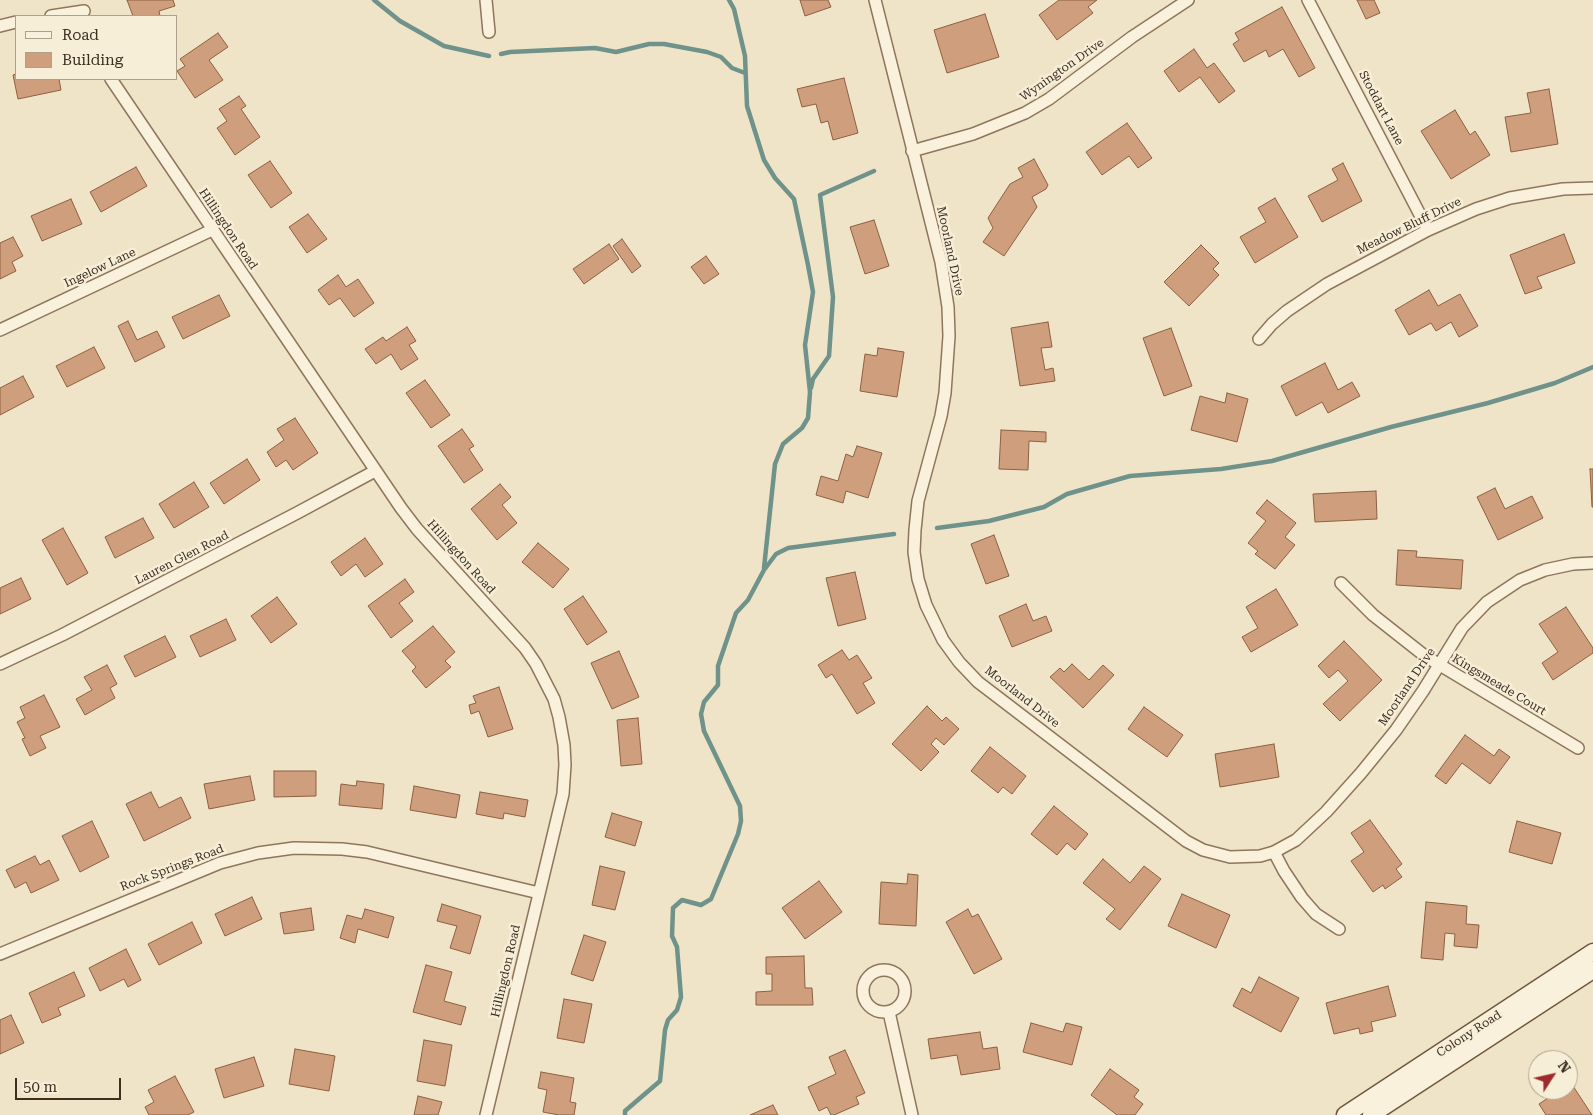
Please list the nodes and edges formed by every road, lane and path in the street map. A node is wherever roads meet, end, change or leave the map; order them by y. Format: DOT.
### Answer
graph roads {
  1 [pos="486,0"];
  2 [pos="875,0"];
  3 [pos="1188,0"];
  4 [pos="1308,0"];
  5 [pos="84,9"];
  6 [pos="56,15"];
  7 [pos="15,22"];
  8 [pos="0,26"];
  9 [pos="489,32"];
  10 [pos="112,80"];
  11 [pos="912,151"];
  12 [pos="1593,188"];
  13 [pos="212,230"];
  14 [pos="1428,230"];
  15 [pos="0,330"];
  16 [pos="1259,339"];
  17 [pos="374,471"];
  18 [pos="1593,563"];
  19 [pos="1341,583"];
  20 [pos="0,664"];
  21 [pos="1439,666"];
  22 [pos="1578,748"];
  23 [pos="1274,852"];
  24 [pos="539,893"];
  25 [pos="1339,929"];
  26 [pos="1593,952"];
  27 [pos="0,954"];
  28 [pos="1593,970"];
  29 [pos="889,1012"];
  30 [pos="486,1115"];
  31 [pos="912,1115"];
  32 [pos="1345,1115"];
  33 [pos="1371,1115"];
  1 -- 9 [label="street"];
  2 -- 11 [label="street, Moorland Drive"];
  3 -- 11 [label="street, Wynington Drive"];
  4 -- 14 [label="street, Stoddart Lane"];
  5 -- 6 [label="street"];
  7 -- 8 [label="street"];
  10 -- 13 [label="street, Hillingdon Road"];
  11 -- 23 [label="street, Moorland Drive"];
  12 -- 14 [label="street, Meadow Bluff Drive"];
  13 -- 15 [label="street, Ingelow Lane"];
  13 -- 17 [label="street, Hillingdon Road"];
  14 -- 16 [label="street, Meadow Bluff Drive"];
  17 -- 20 [label="street, Lauren Glen Road"];
  17 -- 24 [label="street, Hillingdon Road"];
  18 -- 21 [label="street, Moorland Drive"];
  19 -- 21 [label="street, Kingsmeade Court"];
  21 -- 22 [label="street, Kingsmeade Court"];
  21 -- 23 [label="street, Moorland Drive"];
  23 -- 25 [label="street"];
  24 -- 27 [label="street, Rock Springs Road"];
  24 -- 30 [label="street, Hillingdon Road"];
  26 -- 32 [label="main road, Colony Road"];
  28 -- 33 [label="main road, Colony Road"];
  29 -- 31 [label="street"];
}
